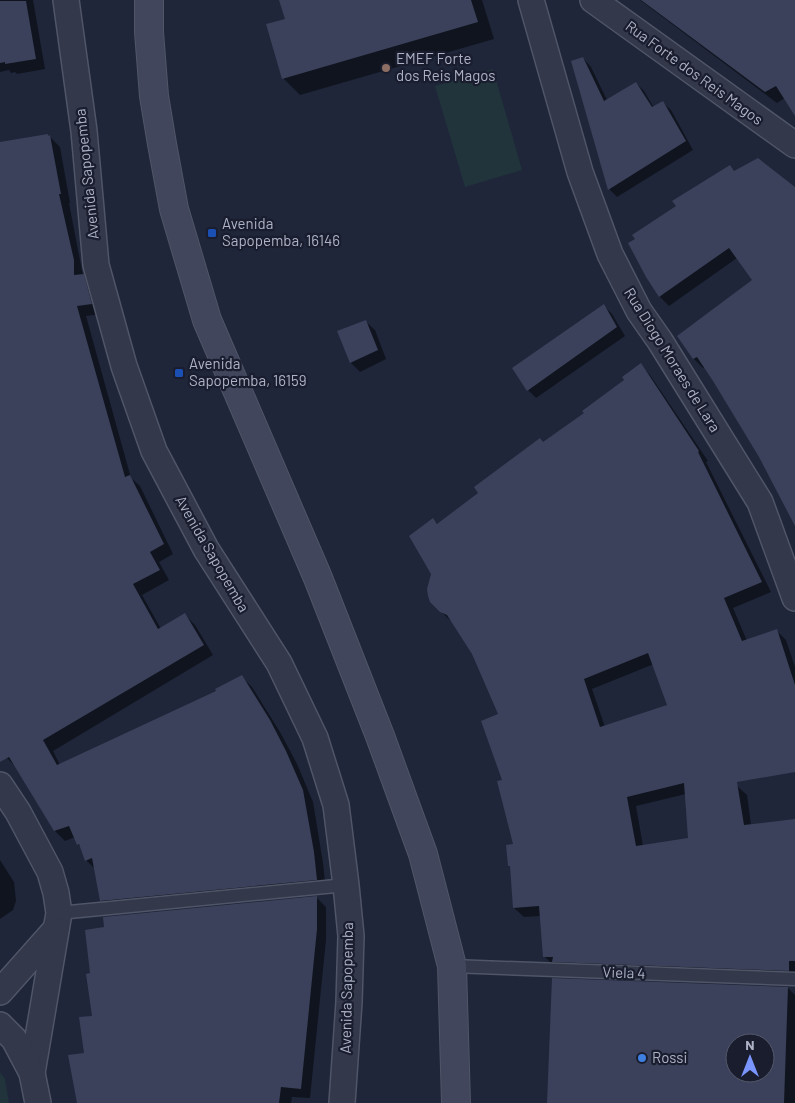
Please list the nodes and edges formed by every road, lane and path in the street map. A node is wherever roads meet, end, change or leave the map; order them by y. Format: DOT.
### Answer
graph roads {
  1 [pos="66,0"];
  2 [pos="149,0"];
  3 [pos="532,0"];
  4 [pos="593,0"];
  5 [pos="795,146"];
  6 [pos="795,598"];
  7 [pos="0,785"];
  8 [pos="346,886"];
  9 [pos="58,921"];
  10 [pos="452,966"];
  11 [pos="795,979"];
  12 [pos="0,992"];
  13 [pos="0,1025"];
  14 [pos="32,1073"];
  15 [pos="38,1103"];
  16 [pos="342,1103"];
  17 [pos="456,1103"];
  1 -- 8 [label="street, Avenida Sapopemba"];
  2 -- 10 [label="main road"];
  3 -- 6 [label="street, Rua Diogo Moraes de Lara"];
  4 -- 5 [label="street, Rua Forte dos Reis Magos"];
  7 -- 9 [label="street"];
  8 -- 9 [label="lane"];
  8 -- 16 [label="street, Avenida Sapopemba"];
  9 -- 12 [label="street"];
  9 -- 14 [label="street"];
  10 -- 11 [label="lane, Viela 4"];
  10 -- 17 [label="main road"];
  13 -- 14 [label="street"];
  14 -- 15 [label="street"];
}
